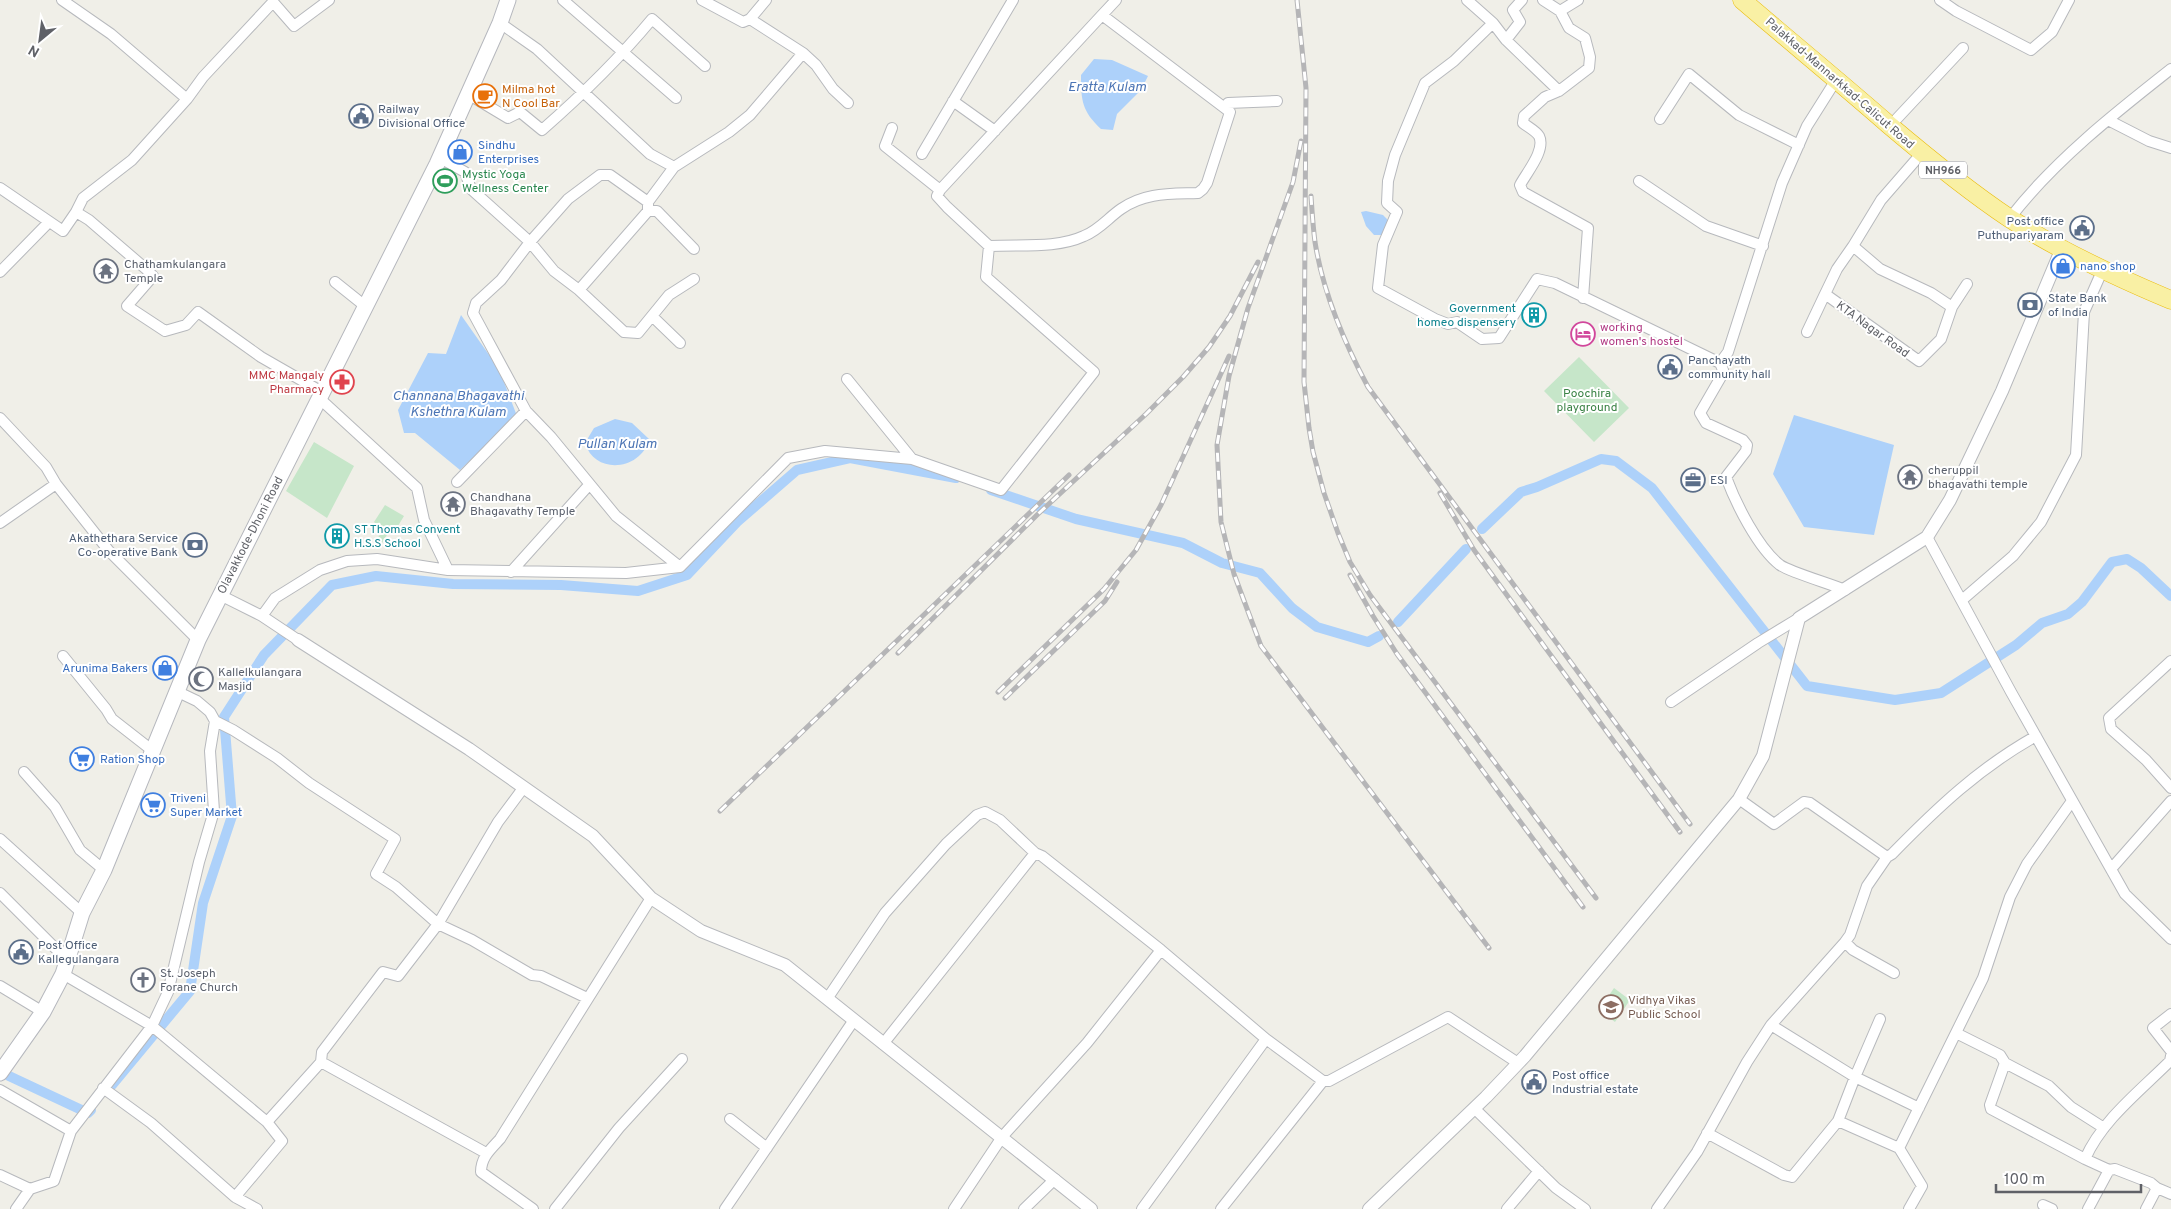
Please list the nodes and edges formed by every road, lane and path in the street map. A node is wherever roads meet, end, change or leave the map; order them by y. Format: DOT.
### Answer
graph roads {
  1 [pos="62,0"];
  2 [pos="328,0"];
  3 [pos="563,0"];
  4 [pos="702,0"];
  5 [pos="766,0"];
  6 [pos="1012,0"];
  7 [pos="1116,0"];
  8 [pos="1466,0"];
  9 [pos="1522,0"];
  10 [pos="1543,0"];
  11 [pos="1578,0"];
  12 [pos="1742,0"];
  13 [pos="1940,0"];
  14 [pos="2070,0"];
  15 [pos="505,2"];
  16 [pos="1560,11"];
  17 [pos="1102,15"];
  18 [pos="750,19"];
  19 [pos="500,23"];
  20 [pos="1493,23"];
  21 [pos="1506,40"];
  22 [pos="1964,48"];
  23 [pos="624,53"];
  24 [pos="803,53"];
  25 [pos="705,66"];
  26 [pos="2171,69"];
  27 [pos="1836,80"];
  28 [pos="1559,90"];
  29 [pos="585,93"];
  30 [pos="468,94"];
  31 [pos="676,98"];
  32 [pos="186,99"];
  33 [pos="953,101"];
  34 [pos="1278,101"];
  35 [pos="848,103"];
  36 [pos="1228,109"];
  37 [pos="1660,119"];
  38 [pos="2108,120"];
  39 [pos="1890,126"];
  40 [pos="892,128"];
  41 [pos="995,131"];
  42 [pos="1799,146"];
  43 [pos="2171,148"];
  44 [pos="922,154"];
  45 [pos="1921,154"];
  46 [pos="440,158"];
  47 [pos="674,167"];
  48 [pos="1638,181"];
  49 [pos="0,188"];
  50 [pos="940,190"];
  51 [pos="648,207"];
  52 [pos="76,212"];
  53 [pos="2010,218"];
  54 [pos="49,222"];
  55 [pos="530,242"];
  56 [pos="989,246"];
  57 [pos="1763,246"];
  58 [pos="1853,246"];
  59 [pos="2062,248"];
  60 [pos="694,249"];
  61 [pos="2103,270"];
  62 [pos="0,272"];
  63 [pos="694,279"];
  64 [pos="335,282"];
  65 [pos="1967,284"];
  66 [pos="579,290"];
  67 [pos="1825,294"];
  68 [pos="1583,298"];
  69 [pos="2171,300"];
  70 [pos="365,306"];
  71 [pos="1952,307"];
  72 [pos="652,316"];
  73 [pos="1808,332"];
  74 [pos="680,343"];
  75 [pos="1720,364"];
  76 [pos="847,378"];
  77 [pos="320,395"];
  78 [pos="526,412"];
  79 [pos="0,418"];
  80 [pos="912,459"];
  81 [pos="457,482"];
  82 [pos="56,484"];
  83 [pos="589,485"];
  84 [pos="0,523"];
  85 [pos="1927,537"];
  86 [pos="680,567"];
  87 [pos="448,570"];
  88 [pos="511,572"];
  89 [pos="1845,590"];
  90 [pos="220,595"];
  91 [pos="1962,600"];
  92 [pos="262,616"];
  93 [pos="1799,618"];
  94 [pos="198,640"];
  95 [pos="298,640"];
  96 [pos="63,656"];
  97 [pos="2171,661"];
  98 [pos="176,691"];
  99 [pos="1672,702"];
  100 [pos="215,721"];
  101 [pos="2036,736"];
  102 [pos="153,751"];
  103 [pos="24,772"];
  104 [pos="524,788"];
  105 [pos="2171,788"];
  106 [pos="1739,799"];
  107 [pos="2072,801"];
  108 [pos="2171,801"];
  109 [pos="0,839"];
  110 [pos="1035,853"];
  111 [pos="1886,857"];
  112 [pos="2111,869"];
  113 [pos="104,870"];
  114 [pos="0,893"];
  115 [pos="651,898"];
  116 [pos="82,913"];
  117 [pos="438,924"];
  118 [pos="2171,939"];
  119 [pos="1845,942"];
  120 [pos="1161,950"];
  121 [pos="66,967"];
  122 [pos="1894,973"];
  123 [pos="0,986"];
  124 [pos="587,998"];
  125 [pos="827,999"];
  126 [pos="43,1012"];
  127 [pos="2171,1014"];
  128 [pos="1880,1019"];
  129 [pos="854,1020"];
  130 [pos="152,1026"];
  131 [pos="1771,1026"];
  132 [pos="1956,1033"];
  133 [pos="1266,1040"];
  134 [pos="883,1044"];
  135 [pos="2171,1051"];
  136 [pos="2171,1056"];
  137 [pos="682,1059"];
  138 [pos="321,1062"];
  139 [pos="1518,1063"];
  140 [pos="2005,1063"];
  141 [pos="1,1069"];
  142 [pos="1855,1077"];
  143 [pos="1323,1081"];
  144 [pos="0,1090"];
  145 [pos="101,1091"];
  146 [pos="1474,1108"];
  147 [pos="1919,1108"];
  148 [pos="730,1119"];
  149 [pos="1838,1121"];
  150 [pos="268,1122"];
  151 [pos="2104,1128"];
  152 [pos="72,1130"];
  153 [pos="1707,1133"];
  154 [pos="1002,1137"];
  155 [pos="767,1148"];
  156 [pos="1899,1148"];
  157 [pos="486,1153"];
  158 [pos="2085,1159"];
  159 [pos="2108,1170"];
  160 [pos="1539,1171"];
  161 [pos="0,1175"];
  162 [pos="1055,1179"];
  163 [pos="2157,1188"];
  164 [pos="30,1189"];
  165 [pos="2171,1194"];
  166 [pos="235,1197"];
  167 [pos="16,1209"];
  168 [pos="257,1209"];
  169 [pos="533,1209"];
  170 [pos="555,1209"];
  171 [pos="725,1209"];
  172 [pos="954,1209"];
  173 [pos="1024,1209"];
  174 [pos="1091,1209"];
  175 [pos="1142,1209"];
  176 [pos="1221,1209"];
  177 [pos="1369,1209"];
  178 [pos="1507,1209"];
  179 [pos="1585,1209"];
  180 [pos="1657,1209"];
  181 [pos="1909,1209"];
  182 [pos="2088,1209"];
  183 [pos="2146,1209"];
  1 -- 32 [label="street"];
  2 -- 32 [label="street"];
  3 -- 23 [label="street"];
  4 -- 18 [label="street"];
  5 -- 18 [label="street"];
  6 -- 33 [label="street"];
  7 -- 17 [label="street"];
  8 -- 20 [label="street"];
  9 -- 21 [label="street"];
  10 -- 16 [label="street"];
  11 -- 16 [label="street"];
  12 -- 27 [label="highway, Palakkad-Mannarkkad-Calicut Road / NH966"];
  13 -- 14 [label="street"];
  15 -- 19 [label="main road, Olavakkode-Dhoni Road"];
  16 -- 28 [label="street"];
  17 -- 36 [label="street"];
  17 -- 41 [label="street"];
  18 -- 24 [label="street"];
  19 -- 29 [label="street"];
  19 -- 30 [label="main road, Olavakkode-Dhoni Road"];
  20 -- 21 [label="street"];
  20 -- 68 [label="street"];
  21 -- 28 [label="street"];
  22 -- 39 [label="street"];
  23 -- 25 [label="street"];
  23 -- 29 [label="street"];
  23 -- 31 [label="street"];
  24 -- 35 [label="street"];
  24 -- 47 [label="street"];
  26 -- 38 [label="street"];
  27 -- 39 [label="highway, Palakkad-Mannarkkad-Calicut Road / NH966"];
  27 -- 42 [label="street"];
  28 -- 68 [label="street"];
  29 -- 30 [label="street"];
  29 -- 47 [label="street"];
  30 -- 46 [label="main road, Olavakkode-Dhoni Road"];
  32 -- 52 [label="street"];
  33 -- 41 [label="street"];
  33 -- 44 [label="street"];
  34 -- 36 [label="street"];
  36 -- 56 [label="street"];
  37 -- 42 [label="street"];
  38 -- 43 [label="street"];
  38 -- 53 [label="street"];
  39 -- 45 [label="highway, Palakkad-Mannarkkad-Calicut Road / NH966"];
  40 -- 50 [label="street"];
  41 -- 50 [label="street"];
  42 -- 57 [label="street"];
  45 -- 53 [label="highway, Palakkad-Mannarkkad-Calicut Road / NH966"];
  45 -- 58 [label="street, KTA Nagar Road"];
  46 -- 55 [label="street"];
  46 -- 70 [label="main road, Olavakkode-Dhoni Road"];
  47 -- 51 [label="street"];
  48 -- 57 [label="street"];
  49 -- 54 [label="street"];
  50 -- 56 [label="street"];
  51 -- 55 [label="street"];
  51 -- 60 [label="street"];
  51 -- 66 [label="street"];
  52 -- 54 [label="street"];
  52 -- 77 [label="street"];
  53 -- 59 [label="highway, Palakkad-Mannarkkad-Calicut Road / NH966"];
  54 -- 62 [label="street"];
  55 -- 66 [label="street"];
  55 -- 78 [label="street"];
  56 -- 80 [label="street"];
  57 -- 75 [label="street"];
  58 -- 67 [label="street, KTA Nagar Road"];
  58 -- 71 [label="street"];
  59 -- 61 [label="highway, Palakkad-Mannarkkad-Calicut Road / NH966"];
  59 -- 85 [label="street"];
  61 -- 69 [label="highway, Palakkad-Mannarkkad-Calicut Road / NH966"];
  61 -- 91 [label="street"];
  63 -- 72 [label="street"];
  64 -- 70 [label="street"];
  65 -- 71 [label="street"];
  66 -- 72 [label="street"];
  67 -- 71 [label="street, KTA Nagar Road"];
  67 -- 73 [label="street, KTA Nagar Road"];
  68 -- 75 [label="street"];
  70 -- 77 [label="main road, Olavakkode-Dhoni Road"];
  72 -- 74 [label="street"];
  75 -- 89 [label="street"];
  76 -- 80 [label="street"];
  77 -- 87 [label="street"];
  77 -- 90 [label="main road, Olavakkode-Dhoni Road"];
  78 -- 81 [label="street"];
  78 -- 83 [label="street"];
  79 -- 82 [label="street"];
  80 -- 86 [label="street"];
  82 -- 84 [label="street"];
  82 -- 94 [label="street"];
  83 -- 86 [label="street"];
  83 -- 88 [label="street"];
  85 -- 89 [label="street"];
  85 -- 91 [label="street"];
  86 -- 88 [label="street"];
  87 -- 88 [label="street"];
  87 -- 92 [label="street"];
  89 -- 93 [label="street"];
  90 -- 92 [label="street"];
  90 -- 94 [label="main road, Olavakkode-Dhoni Road"];
  91 -- 101 [label="street"];
  92 -- 95 [label="street"];
  93 -- 99 [label="street"];
  93 -- 106 [label="street"];
  94 -- 98 [label="main road, Olavakkode-Dhoni Road"];
  95 -- 104 [label="street"];
  96 -- 102 [label="street"];
  97 -- 105 [label="street"];
  98 -- 100 [label="street"];
  98 -- 102 [label="main road, Olavakkode-Dhoni Road"];
  100 -- 117 [label="street"];
  100 -- 130 [label="street"];
  101 -- 107 [label="street"];
  101 -- 111 [label="street"];
  102 -- 113 [label="main road, Olavakkode-Dhoni Road"];
  103 -- 113 [label="street"];
  104 -- 115 [label="street"];
  104 -- 117 [label="street"];
  106 -- 111 [label="street"];
  106 -- 139 [label="street"];
  107 -- 112 [label="street"];
  107 -- 132 [label="street"];
  108 -- 112 [label="street"];
  109 -- 116 [label="street"];
  110 -- 120 [label="street"];
  110 -- 125 [label="street"];
  110 -- 134 [label="street"];
  111 -- 119 [label="street"];
  112 -- 118 [label="street"];
  113 -- 116 [label="main road, Olavakkode-Dhoni Road"];
  114 -- 121 [label="street"];
  115 -- 124 [label="street"];
  115 -- 125 [label="street"];
  116 -- 121 [label="main road, Olavakkode-Dhoni Road"];
  117 -- 124 [label="street"];
  117 -- 138 [label="street"];
  119 -- 122 [label="street"];
  119 -- 131 [label="street"];
  120 -- 133 [label="street"];
  120 -- 154 [label="street"];
  121 -- 126 [label="main road, Olavakkode-Dhoni Road"];
  121 -- 130 [label="street"];
  123 -- 126 [label="street"];
  124 -- 157 [label="street"];
  125 -- 129 [label="street"];
  126 -- 141 [label="main road, Olavakkode-Dhoni Road"];
  127 -- 135 [label="street"];
  128 -- 142 [label="street"];
  129 -- 134 [label="street"];
  129 -- 155 [label="street"];
  130 -- 145 [label="street"];
  130 -- 150 [label="street"];
  131 -- 142 [label="street"];
  131 -- 153 [label="street"];
  132 -- 140 [label="street"];
  132 -- 147 [label="street"];
  133 -- 143 [label="street"];
  133 -- 175 [label="street"];
  134 -- 154 [label="street"];
  136 -- 151 [label="street"];
  137 -- 170 [label="street"];
  138 -- 150 [label="street"];
  138 -- 157 [label="street"];
  139 -- 143 [label="street"];
  139 -- 146 [label="street"];
  140 -- 151 [label="street"];
  140 -- 158 [label="street"];
  142 -- 147 [label="street"];
  142 -- 149 [label="street"];
  143 -- 176 [label="street"];
  144 -- 152 [label="street"];
  145 -- 152 [label="street"];
  145 -- 166 [label="street"];
  146 -- 160 [label="street"];
  146 -- 177 [label="street"];
  147 -- 156 [label="street"];
  148 -- 155 [label="street"];
  149 -- 153 [label="street"];
  149 -- 156 [label="street"];
  150 -- 166 [label="street"];
  151 -- 158 [label="street"];
  152 -- 164 [label="street"];
  153 -- 180 [label="street"];
  154 -- 162 [label="street"];
  154 -- 172 [label="street"];
  155 -- 171 [label="street"];
  156 -- 181 [label="street"];
  157 -- 169 [label="street"];
  158 -- 159 [label="street"];
  159 -- 163 [label="street"];
  159 -- 182 [label="street"];
  160 -- 178 [label="street"];
  160 -- 179 [label="street"];
  161 -- 164 [label="street"];
  162 -- 173 [label="street"];
  162 -- 174 [label="street"];
  163 -- 165 [label="street"];
  163 -- 183 [label="street"];
  164 -- 167 [label="street"];
  166 -- 168 [label="street"];
}
